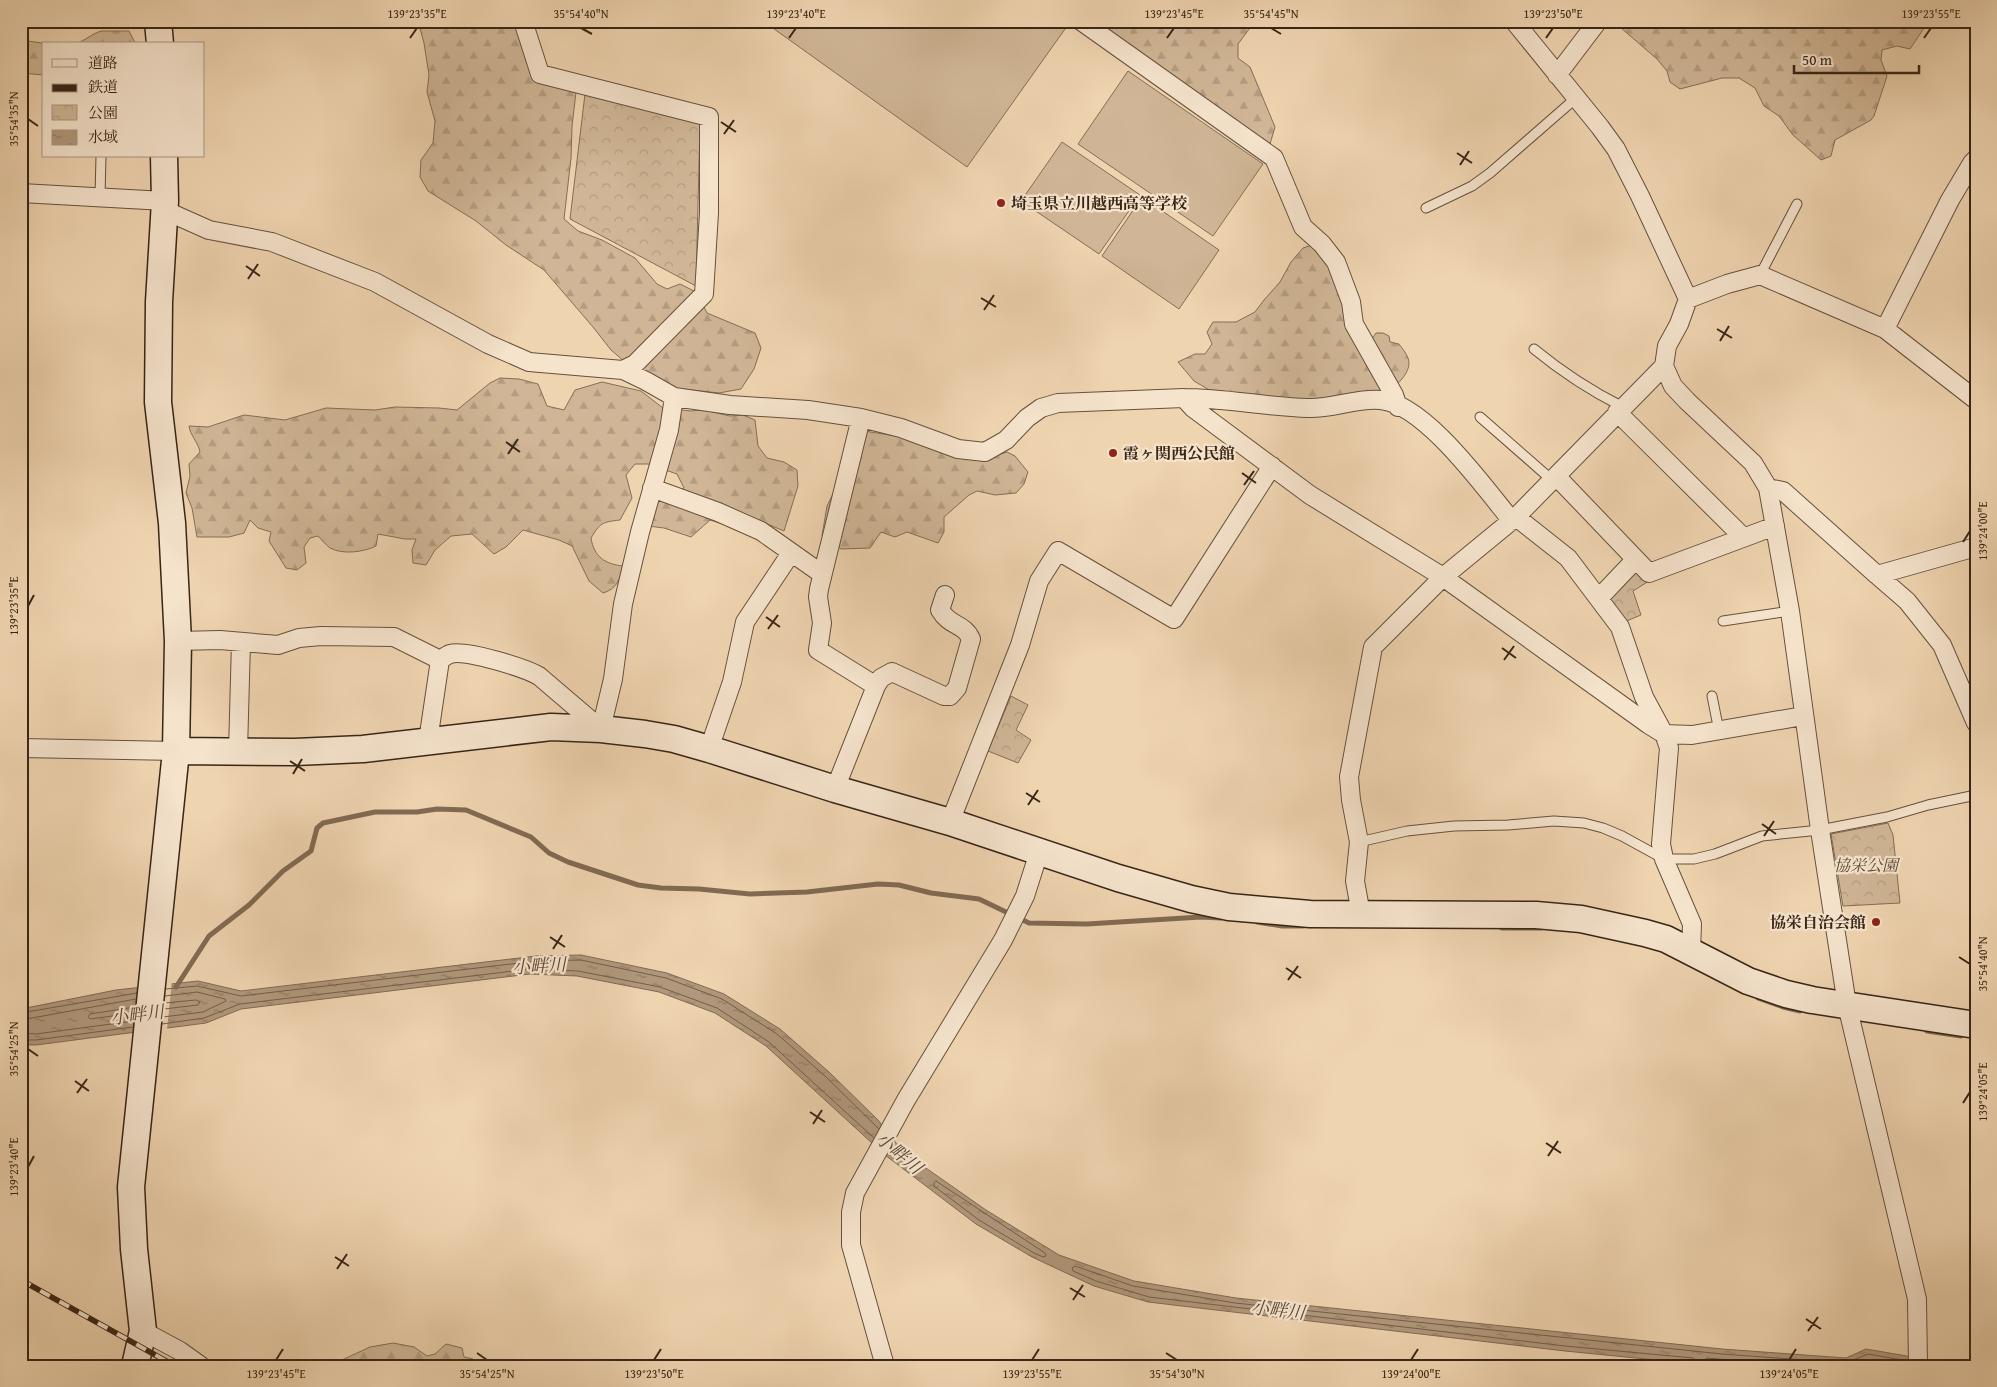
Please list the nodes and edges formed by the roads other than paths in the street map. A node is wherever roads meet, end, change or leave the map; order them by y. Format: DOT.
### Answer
graph roads {
  1 [pos="158,21"];
  2 [pos="523,21"];
  3 [pos="1081,21"];
  4 [pos="1514,21"];
  5 [pos="1598,21"];
  6 [pos="160,42"];
  7 [pos="1557,75"];
  8 [pos="1576,98"];
  9 [pos="101,158"];
  10 [pos="164,158"];
  11 [pos="1976,159"];
  12 [pos="21,194"];
  13 [pos="100,196"];
  14 [pos="1798,204"];
  15 [pos="164,205"];
  16 [pos="1426,208"];
  17 [pos="1760,274"];
  18 [pos="1688,299"];
  19 [pos="1885,329"];
  20 [pos="1534,349"];
  21 [pos="1664,366"];
  22 [pos="623,370"];
  23 [pos="674,397"];
  24 [pos="1184,398"];
  25 [pos="1976,400"];
  26 [pos="1398,407"];
  27 [pos="1620,409"];
  28 [pos="1480,417"];
  29 [pos="861,418"];
  30 [pos="1272,466"];
  31 [pos="1555,479"];
  32 [pos="652,488"];
  33 [pos="1768,488"];
  34 [pos="1514,519"];
  35 [pos="1775,526"];
  36 [pos="1743,537"];
  37 [pos="1976,547"];
  38 [pos="791,553"];
  39 [pos="1635,560"];
  40 [pos="822,574"];
  41 [pos="1877,575"];
  42 [pos="1443,577"];
  43 [pos="945,595"];
  44 [pos="1599,598"];
  45 [pos="1790,611"];
  46 [pos="1723,622"];
  47 [pos="178,641"];
  48 [pos="241,642"];
  49 [pos="440,660"];
  50 [pos="876,686"];
  51 [pos="1712,696"];
  52 [pos="1803,716"];
  53 [pos="1976,723"];
  54 [pos="601,729"];
  55 [pos="1720,731"];
  56 [pos="1664,734"];
  57 [pos="428,741"];
  58 [pos="21,748"];
  59 [pos="710,749"];
  60 [pos="176,751"];
  61 [pos="238,751"];
  62 [pos="835,789"];
  63 [pos="1976,795"];
  64 [pos="950,822"];
  65 [pos="1820,830"];
  66 [pos="1359,842"];
  67 [pos="1039,852"];
  68 [pos="1664,859"];
  69 [pos="1361,914"];
  70 [pos="1691,951"];
  71 [pos="1847,1005"];
  72 [pos="1976,1025"];
  73 [pos="143,1331"];
  74 [pos="135,1366"];
  75 [pos="201,1366"];
  76 [pos="885,1366"];
  77 [pos="1918,1366"];
  1 -- 6 [label="street"];
  2 -- 22 [label="street"];
  3 -- 26 [label="street"];
  4 -- 7 [label="street"];
  5 -- 7 [label="street"];
  7 -- 8 [label="street"];
  8 -- 16 [label="lane"];
  8 -- 18 [label="street"];
  9 -- 13 [label="lane"];
  10 -- 15 [label="street"];
  11 -- 19 [label="street"];
  12 -- 13 [label="street"];
  13 -- 15 [label="street"];
  14 -- 17 [label="lane"];
  15 -- 22 [label="street"];
  15 -- 47 [label="street"];
  17 -- 18 [label="street"];
  17 -- 19 [label="street"];
  18 -- 21 [label="street"];
  19 -- 25 [label="street"];
  20 -- 27 [label="lane"];
  21 -- 27 [label="street"];
  21 -- 33 [label="street"];
  22 -- 23 [label="street"];
  23 -- 29 [label="street"];
  23 -- 32 [label="street"];
  24 -- 26 [label="street"];
  24 -- 29 [label="street"];
  24 -- 30 [label="street"];
  26 -- 34 [label="street"];
  27 -- 31 [label="street"];
  27 -- 36 [label="street"];
  28 -- 31 [label="lane"];
  29 -- 40 [label="street"];
  30 -- 42 [label="street"];
  30 -- 64 [label="street"];
  31 -- 34 [label="street"];
  31 -- 39 [label="street"];
  32 -- 38 [label="street"];
  32 -- 54 [label="street"];
  33 -- 35 [label="street"];
  33 -- 41 [label="street"];
  34 -- 42 [label="street"];
  34 -- 44 [label="street"];
  35 -- 36 [label="street"];
  35 -- 45 [label="street"];
  36 -- 39 [label="street"];
  37 -- 41 [label="street"];
  38 -- 40 [label="street"];
  38 -- 59 [label="street"];
  39 -- 44 [label="street"];
  40 -- 50 [label="street"];
  41 -- 53 [label="street"];
  42 -- 56 [label="street"];
  42 -- 66 [label="street"];
  43 -- 50 [label="street"];
  44 -- 56 [label="street"];
  45 -- 46 [label="lane"];
  45 -- 52 [label="street"];
  47 -- 48 [label="street"];
  47 -- 60 [label="street"];
  48 -- 49 [label="street"];
  48 -- 61 [label="street"];
  49 -- 54 [label="street"];
  49 -- 57 [label="street"];
  50 -- 62 [label="street"];
  51 -- 55 [label="lane"];
  52 -- 55 [label="street"];
  52 -- 65 [label="street"];
  54 -- 57 [label="street"];
  54 -- 59 [label="street"];
  55 -- 56 [label="street"];
  56 -- 68 [label="street"];
  57 -- 61 [label="street"];
  58 -- 60 [label="street"];
  59 -- 62 [label="street"];
  60 -- 61 [label="street"];
  60 -- 73 [label="street"];
  62 -- 64 [label="street"];
  63 -- 65 [label="lane"];
  64 -- 67 [label="street"];
  65 -- 68 [label="lane"];
  65 -- 71 [label="street"];
  66 -- 68 [label="lane"];
  66 -- 69 [label="street"];
  67 -- 69 [label="street"];
  67 -- 76 [label="street"];
  68 -- 70 [label="street"];
  69 -- 70 [label="street"];
  70 -- 71 [label="street"];
  71 -- 72 [label="street"];
  71 -- 77 [label="street"];
  73 -- 74 [label="street"];
  73 -- 75 [label="street"];
}
